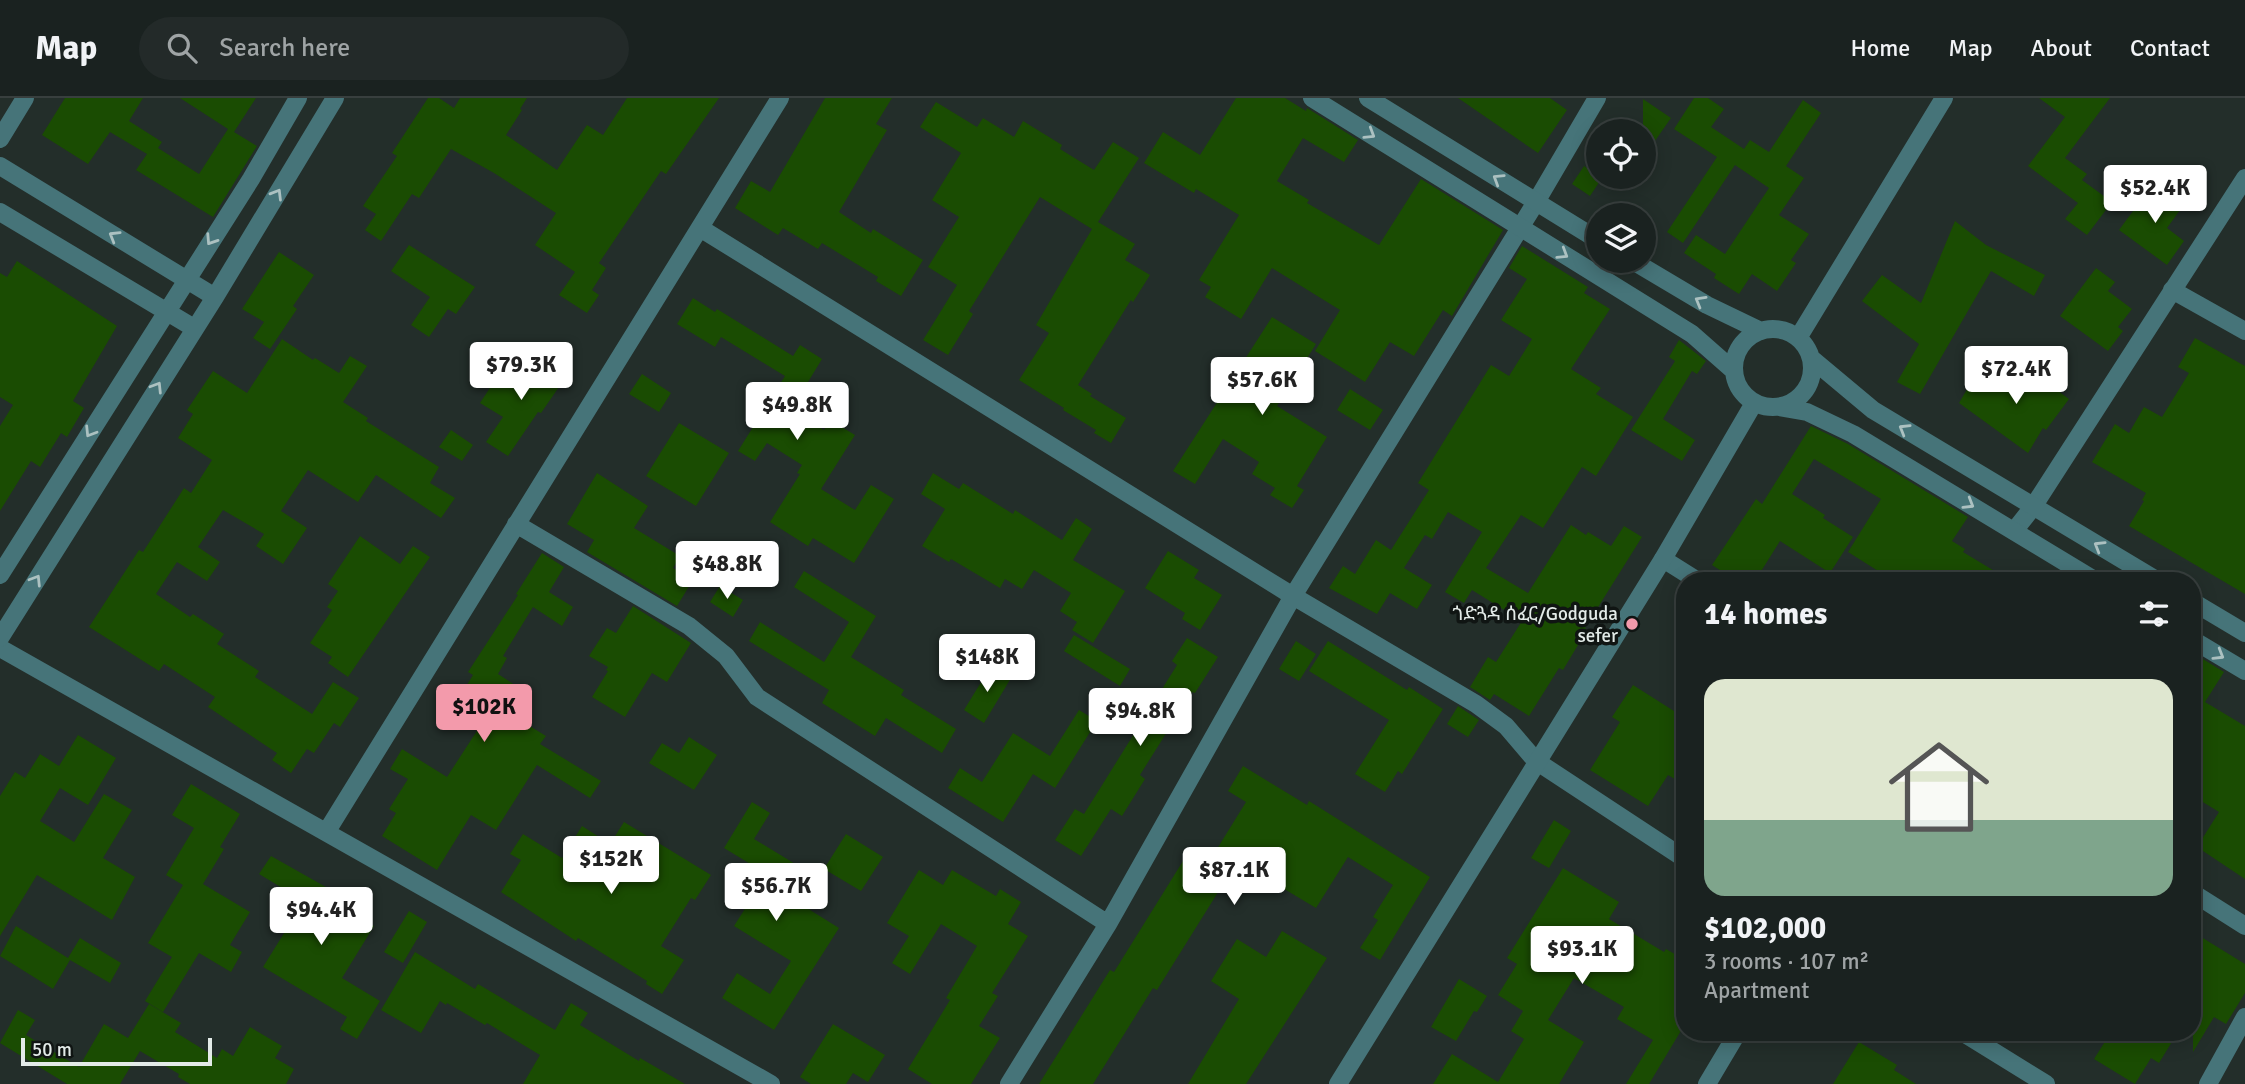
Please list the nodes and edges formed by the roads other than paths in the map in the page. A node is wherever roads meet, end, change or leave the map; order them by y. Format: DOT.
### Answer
graph roads {
  1 [pos="25,98"];
  2 [pos="298,98"];
  3 [pos="335,98"];
  4 [pos="780,98"];
  5 [pos="1312,98"];
  6 [pos="1368,98"];
  7 [pos="1597,98"];
  8 [pos="1944,98"];
  9 [pos="0,139"];
  10 [pos="0,166"];
  11 [pos="2245,178"];
  12 [pos="1536,202"];
  13 [pos="0,212"];
  14 [pos="699,228"];
  15 [pos="1520,228"];
  16 [pos="1586,233"];
  17 [pos="1653,273"];
  18 [pos="186,279"];
  19 [pos="2172,289"];
  20 [pos="215,297"];
  21 [pos="165,311"];
  22 [pos="194,328"];
  23 [pos="1761,331"];
  24 [pos="2245,331"];
  25 [pos="1798,338"];
  26 [pos="1812,359"];
  27 [pos="1734,371"];
  28 [pos="1754,403"];
  29 [pos="1779,407"];
  30 [pos="2033,507"];
  31 [pos="516,524"];
  32 [pos="2014,531"];
  33 [pos="1663,559"];
  34 [pos="1684,572"];
  35 [pos="2081,572"];
  36 [pos="2143,572"];
  37 [pos="0,575"];
  38 [pos="1293,596"];
  39 [pos="2201,607"];
  40 [pos="2245,633"];
  41 [pos="0,638"];
  42 [pos="2201,645"];
  43 [pos="0,648"];
  44 [pos="2245,671"];
  45 [pos="1536,761"];
  46 [pos="327,831"];
  47 [pos="1676,853"];
  48 [pos="2201,898"];
  49 [pos="1108,924"];
  50 [pos="2245,926"];
  51 [pos="2245,1017"];
  52 [pos="1733,1041"];
  53 [pos="1977,1041"];
  54 [pos="771,1084"];
  55 [pos="1009,1084"];
  56 [pos="1338,1084"];
  57 [pos="1707,1084"];
  58 [pos="2046,1084"];
  59 [pos="2208,1084"];
  1 -- 9 [label="street"];
  2 -- 18 [label="street, one-way"];
  20 -- 3 [label="street, one-way"];
  4 -- 14 [label="street"];
  5 -- 15 [label="street, one-way"];
  12 -- 6 [label="street, one-way"];
  7 -- 12 [label="street"];
  8 -- 25 [label="street"];
  18 -- 10 [label="street, one-way"];
  11 -- 19 [label="street"];
  12 -- 15 [label="street"];
  12 -- 16 [label="street"];
  13 -- 21 [label="street"];
  14 -- 31 [label="street"];
  14 -- 38 [label="street"];
  15 -- 27 [label="street, one-way"];
  15 -- 38 [label="street"];
  23 -- 17 [label="street, one-way"];
  18 -- 20 [label="street"];
  18 -- 21 [label="street"];
  19 -- 24 [label="street"];
  19 -- 30 [label="street"];
  20 -- 22 [label="street"];
  21 -- 22 [label="street"];
  21 -- 37 [label="street, one-way"];
  41 -- 22 [label="street, one-way"];
  23 -- 25 [label="street"];
  23 -- 27 [label="street"];
  25 -- 26 [label="street"];
  26 -- 29 [label="street"];
  30 -- 26 [label="street, one-way"];
  27 -- 28 [label="street"];
  28 -- 29 [label="street"];
  28 -- 33 [label="street"];
  29 -- 32 [label="street, one-way"];
  30 -- 32 [label="street"];
  36 -- 30 [label="street, one-way"];
  31 -- 46 [label="street"];
  31 -- 49 [label="street"];
  32 -- 35 [label="street"];
  33 -- 34 [label="street"];
  33 -- 45 [label="street"];
  38 -- 45 [label="street"];
  38 -- 49 [label="street"];
  39 -- 40 [label="street"];
  42 -- 44 [label="street, one-way"];
  43 -- 46 [label="street"];
  45 -- 47 [label="street"];
  45 -- 56 [label="street"];
  46 -- 54 [label="street"];
  48 -- 50 [label="street"];
  49 -- 55 [label="street"];
  51 -- 59 [label="street"];
  52 -- 57 [label="street"];
  53 -- 58 [label="street"];
}
